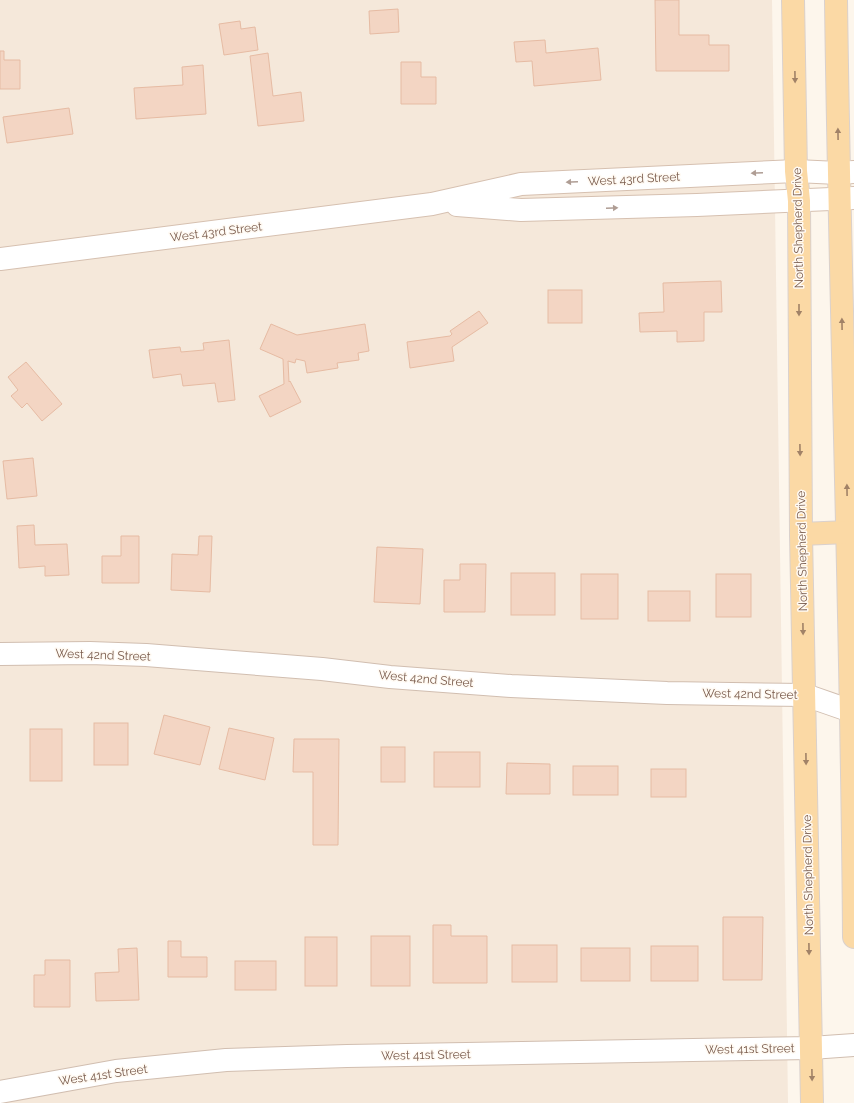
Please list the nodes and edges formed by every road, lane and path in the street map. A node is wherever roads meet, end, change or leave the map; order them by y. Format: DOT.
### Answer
graph roads {
  1 [pos="793,0"];
  2 [pos="836,0"];
  3 [pos="796,171"];
  4 [pos="846,172"];
  5 [pos="847,199"];
  6 [pos="799,201"];
  7 [pos="432,204"];
  8 [pos="0,260"];
  9 [pos="848,532"];
  10 [pos="801,534"];
  11 [pos="0,654"];
  12 [pos="804,695"];
  13 [pos="851,711"];
  14 [pos="854,937"];
  15 [pos="854,1045"];
  16 [pos="811,1048"];
  17 [pos="0,1092"];
  18 [pos="812,1103"];
  1 -- 3 [label="main road, North Shepherd Drive, one-way"];
  4 -- 2 [label="main road, one-way"];
  3 -- 4 [label="street, West 43rd Street"];
  3 -- 6 [label="main road, North Shepherd Drive"];
  3 -- 7 [label="street, West 43rd Street, one-way"];
  4 -- 5 [label="main road"];
  5 -- 6 [label="street, West 43rd Street"];
  9 -- 5 [label="main road, one-way"];
  7 -- 6 [label="street, West 43rd Street, one-way"];
  6 -- 10 [label="main road, North Shepherd Drive, one-way"];
  7 -- 8 [label="street, West 43rd Street"];
  9 -- 10 [label="main road"];
  9 -- 13 [label="main road"];
  10 -- 12 [label="main road, North Shepherd Drive, one-way"];
  11 -- 12 [label="street, West 42nd Street"];
  12 -- 13 [label="street, West 42nd Street"];
  12 -- 16 [label="main road, North Shepherd Drive, one-way"];
  13 -- 14 [label="main road"];
  15 -- 16 [label="street, West 41st Street"];
  16 -- 17 [label="street, West 41st Street"];
  16 -- 18 [label="main road, North Shepherd Drive, one-way"];
}
